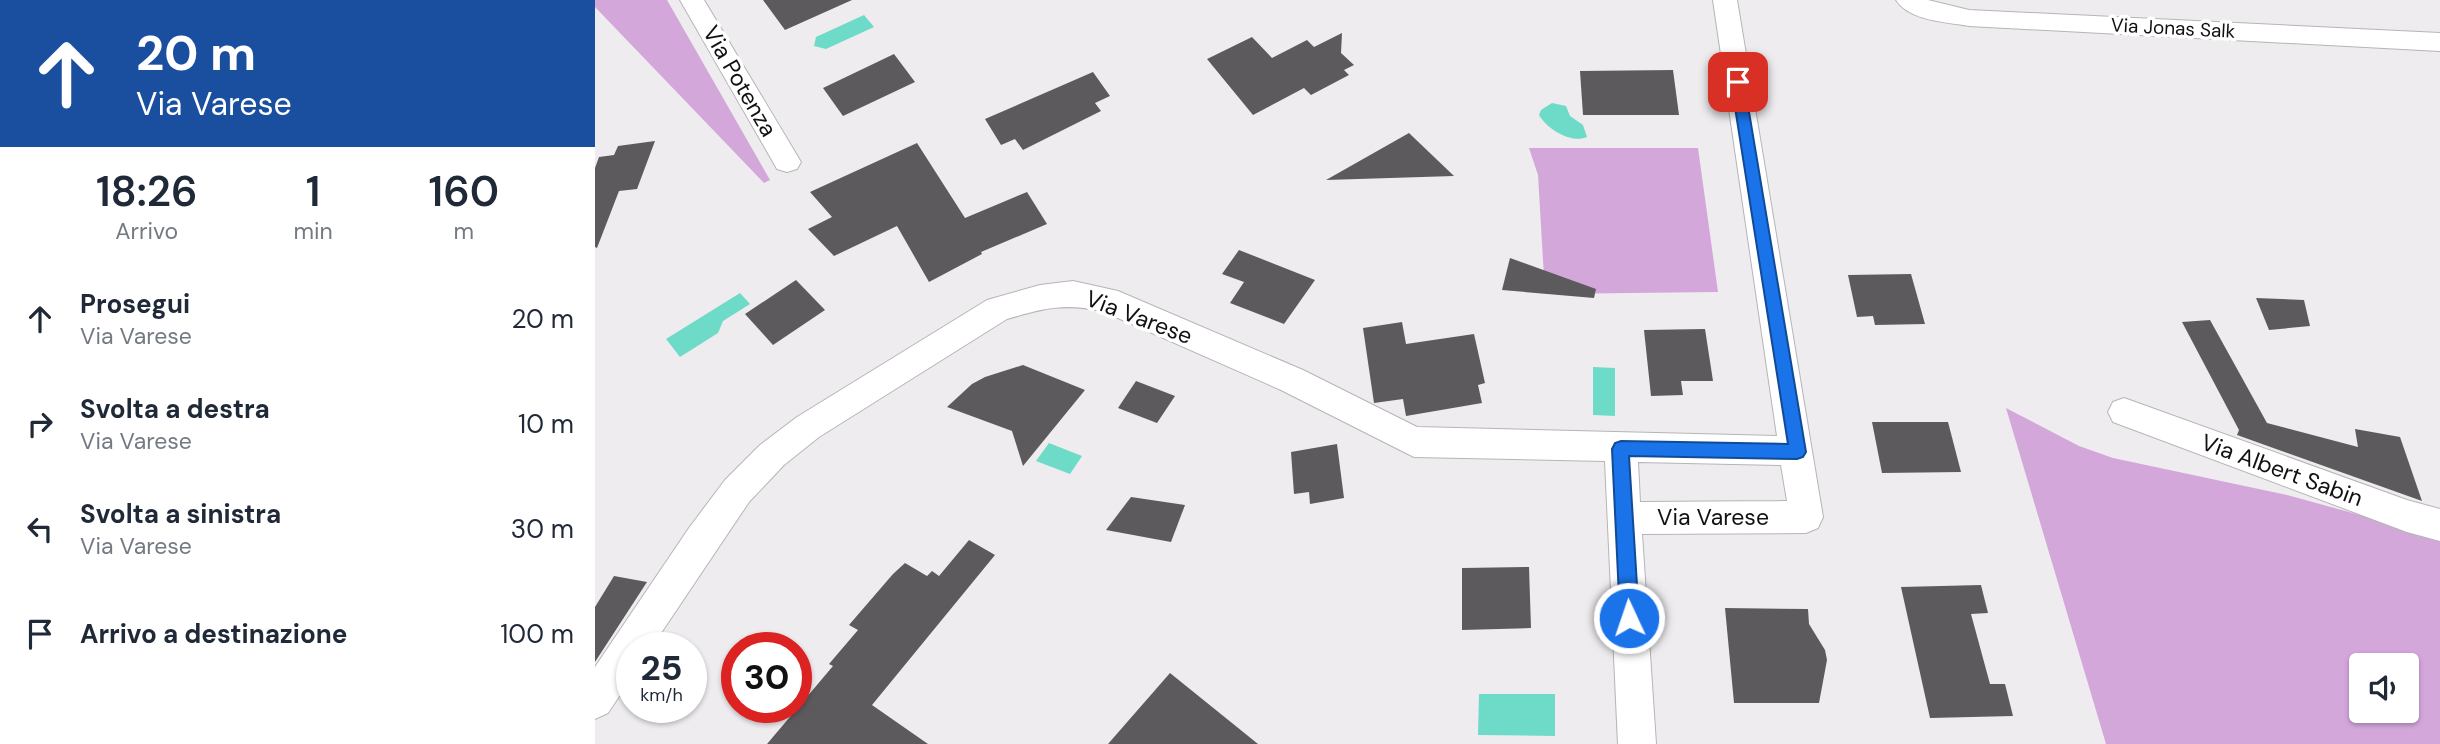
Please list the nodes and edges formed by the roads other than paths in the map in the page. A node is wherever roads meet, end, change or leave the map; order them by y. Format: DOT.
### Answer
graph roads {
  1 [pos="692,0"];
  2 [pos="1724,0"];
  3 [pos="1908,0"];
  4 [pos="2440,42"];
  5 [pos="787,162"];
  6 [pos="2124,412"];
  7 [pos="1621,449"];
  8 [pos="1797,452"];
  9 [pos="1624,518"];
  10 [pos="2440,525"];
  11 [pos="595,700"];
  12 [pos="1637,744"];
  1 -- 5 [label="street, Via Potenza"];
  2 -- 8 [label="street, Via Varese"];
  3 -- 4 [label="street, Via Jonas Salk"];
  6 -- 10 [label="street, Via Albert Sabin"];
  7 -- 8 [label="street, Via Varese"];
  7 -- 9 [label="street, Via Varese"];
  7 -- 11 [label="street, Via Varese"];
  8 -- 9 [label="street, Via Varese"];
  9 -- 12 [label="street"];
}
